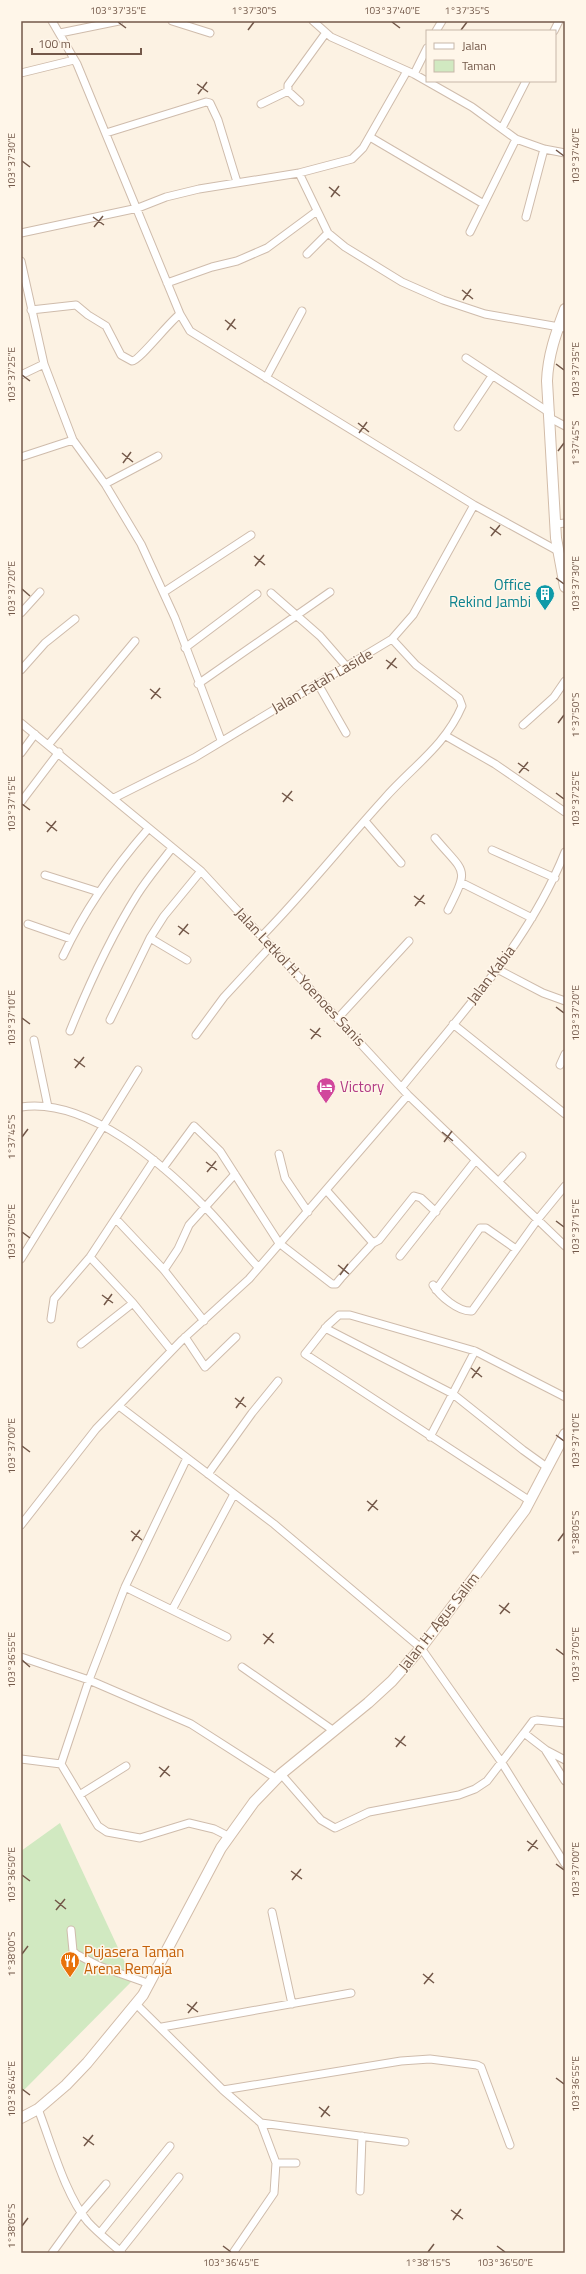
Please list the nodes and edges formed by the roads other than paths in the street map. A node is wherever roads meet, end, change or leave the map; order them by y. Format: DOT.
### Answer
graph roads {
  1 [pos="52,21"];
  2 [pos="119,21"];
  3 [pos="172,21"];
  4 [pos="313,21"];
  5 [pos="442,21"];
  6 [pos="559,21"];
  7 [pos="437,30"];
  8 [pos="554,30"];
  9 [pos="60,33"];
  10 [pos="210,33"];
  11 [pos="325,34"];
  12 [pos="426,50"];
  13 [pos="74,60"];
  14 [pos="21,73"];
  15 [pos="411,73"];
  16 [pos="426,81"];
  17 [pos="427,82"];
  18 [pos="525,82"];
  19 [pos="288,91"];
  20 [pos="300,102"];
  21 [pos="261,104"];
  22 [pos="502,128"];
  23 [pos="106,133"];
  24 [pos="370,137"];
  25 [pos="516,139"];
  26 [pos="544,149"];
  27 [pos="565,153"];
  28 [pos="299,173"];
  29 [pos="237,182"];
  30 [pos="482,203"];
  31 [pos="138,208"];
  32 [pos="317,211"];
  33 [pos="526,218"];
  34 [pos="470,232"];
  35 [pos="328,233"];
  36 [pos="21,234"];
  37 [pos="307,254"];
  38 [pos="21,261"];
  39 [pos="167,283"];
  40 [pos="565,309"];
  41 [pos="31,310"];
  42 [pos="302,311"];
  43 [pos="180,314"];
  44 [pos="562,328"];
  45 [pos="466,358"];
  46 [pos="44,364"];
  47 [pos="21,375"];
  48 [pos="492,376"];
  49 [pos="266,378"];
  50 [pos="550,416"];
  51 [pos="565,426"];
  52 [pos="458,427"];
  53 [pos="73,440"];
  54 [pos="158,456"];
  55 [pos="21,457"];
  56 [pos="105,484"];
  57 [pos="474,505"];
  58 [pos="560,524"];
  59 [pos="251,535"];
  60 [pos="558,551"];
  61 [pos="563,574"];
  62 [pos="565,587"];
  63 [pos="40,592"];
  64 [pos="164,592"];
  65 [pos="330,592"];
  66 [pos="272,593"];
  67 [pos="257,594"];
  68 [pos="21,613"];
  69 [pos="298,616"];
  70 [pos="75,619"];
  71 [pos="392,639"];
  72 [pos="135,641"];
  73 [pos="185,648"];
  74 [pos="346,667"];
  75 [pos="21,670"];
  76 [pos="565,681"];
  77 [pos="198,684"];
  78 [pos="318,684"];
  79 [pos="21,723"];
  80 [pos="523,726"];
  81 [pos="346,733"];
  82 [pos="35,734"];
  83 [pos="446,736"];
  84 [pos="221,740"];
  85 [pos="49,744"];
  86 [pos="59,752"];
  87 [pos="21,753"];
  88 [pos="114,798"];
  89 [pos="21,802"];
  90 [pos="565,812"];
  91 [pos="365,821"];
  92 [pos="148,829"];
  93 [pos="435,838"];
  94 [pos="172,848"];
  95 [pos="492,850"];
  96 [pos="565,852"];
  97 [pos="401,863"];
  98 [pos="201,871"];
  99 [pos="45,875"];
  100 [pos="555,878"];
  101 [pos="462,883"];
  102 [pos="99,892"];
  103 [pos="448,910"];
  104 [pos="532,918"];
  105 [pos="28,924"];
  106 [pos="262,936"];
  107 [pos="150,938"];
  108 [pos="71,939"];
  109 [pos="409,941"];
  110 [pos="270,946"];
  111 [pos="63,956"];
  112 [pos="187,960"];
  113 [pos="499,970"];
  114 [pos="565,1001"];
  115 [pos="338,1018"];
  116 [pos="110,1020"];
  117 [pos="453,1024"];
  118 [pos="70,1031"];
  119 [pos="196,1035"];
  120 [pos="34,1040"];
  121 [pos="565,1054"];
  122 [pos="560,1065"];
  123 [pos="138,1070"];
  124 [pos="402,1087"];
  125 [pos="408,1095"];
  126 [pos="21,1107"];
  127 [pos="48,1107"];
  128 [pos="565,1114"];
  129 [pos="104,1127"];
  130 [pos="279,1154"];
  131 [pos="522,1156"];
  132 [pos="154,1160"];
  133 [pos="475,1162"];
  134 [pos="163,1168"];
  135 [pos="235,1174"];
  136 [pos="498,1181"];
  137 [pos="565,1186"];
  138 [pos="327,1191"];
  139 [pos="206,1208"];
  140 [pos="308,1212"];
  141 [pos="436,1212"];
  142 [pos="116,1219"];
  143 [pos="538,1219"];
  144 [pos="279,1243"];
  145 [pos="373,1243"];
  146 [pos="565,1246"];
  147 [pos="516,1249"];
  148 [pos="400,1256"];
  149 [pos="90,1257"];
  150 [pos="21,1259"];
  151 [pos="258,1267"];
  152 [pos="164,1270"];
  153 [pos="133,1304"];
  154 [pos="51,1319"];
  155 [pos="204,1320"];
  156 [pos="325,1328"];
  157 [pos="185,1337"];
  158 [pos="236,1337"];
  159 [pos="80,1344"];
  160 [pos="171,1350"];
  161 [pos="475,1351"];
  162 [pos="278,1381"];
  163 [pos="452,1394"];
  164 [pos="565,1396"];
  165 [pos="119,1406"];
  166 [pos="565,1434"];
  167 [pos="430,1437"];
  168 [pos="188,1458"];
  169 [pos="548,1468"];
  170 [pos="208,1474"];
  171 [pos="234,1494"];
  172 [pos="530,1501"];
  173 [pos="21,1525"];
  174 [pos="125,1587"];
  175 [pos="172,1610"];
  176 [pos="227,1637"];
  177 [pos="421,1648"];
  178 [pos="21,1657"];
  179 [pos="242,1667"];
  180 [pos="89,1680"];
  181 [pos="565,1723"];
  182 [pos="334,1731"];
  183 [pos="524,1733"];
  184 [pos="546,1750"];
  185 [pos="21,1759"];
  186 [pos="565,1760"];
  187 [pos="502,1763"];
  188 [pos="61,1764"];
  189 [pos="126,1766"];
  190 [pos="279,1776"];
  191 [pos="565,1781"];
  192 [pos="81,1794"];
  193 [pos="228,1836"];
  194 [pos="565,1864"];
  195 [pos="272,1912"];
  196 [pos="71,1930"];
  197 [pos="150,1984"];
  198 [pos="351,1993"];
  199 [pos="136,2004"];
  200 [pos="292,2004"];
  201 [pos="162,2027"];
  202 [pos="223,2090"];
  203 [pos="38,2108"];
  204 [pos="21,2118"];
  205 [pos="261,2123"];
  206 [pos="362,2136"];
  207 [pos="405,2142"];
  208 [pos="510,2145"];
  209 [pos="170,2146"];
  210 [pos="276,2163"];
  211 [pos="296,2164"];
  212 [pos="179,2177"];
  213 [pos="106,2184"];
  214 [pos="360,2191"];
  215 [pos="81,2213"];
  216 [pos="100,2234"];
  217 [pos="121,2252"];
  218 [pos="52,2253"];
  219 [pos="233,2253"];
  1 -- 9 [label="street"];
  2 -- 9 [label="street"];
  3 -- 10 [label="street"];
  4 -- 11 [label="street"];
  5 -- 7 [label="street"];
  6 -- 8 [label="street"];
  9 -- 13 [label="street"];
  11 -- 15 [label="street"];
  11 -- 19 [label="street"];
  12 -- 15 [label="street"];
  13 -- 14 [label="street"];
  13 -- 23 [label="street"];
  15 -- 16 [label="street"];
  15 -- 24 [label="street"];
  17 -- 22 [label="street"];
  18 -- 22 [label="street"];
  19 -- 20 [label="street"];
  19 -- 21 [label="street"];
  22 -- 25 [label="street"];
  23 -- 29 [label="street"];
  23 -- 31 [label="street"];
  24 -- 28 [label="street"];
  24 -- 30 [label="street"];
  25 -- 26 [label="street"];
  25 -- 30 [label="street"];
  26 -- 27 [label="street"];
  26 -- 33 [label="street"];
  28 -- 29 [label="street"];
  28 -- 32 [label="street"];
  29 -- 31 [label="street"];
  30 -- 34 [label="street"];
  31 -- 36 [label="street"];
  31 -- 39 [label="street"];
  32 -- 35 [label="street"];
  32 -- 39 [label="street"];
  35 -- 37 [label="street"];
  35 -- 44 [label="street"];
  38 -- 41 [label="street"];
  39 -- 43 [label="street"];
  40 -- 44 [label="main road"];
  41 -- 43 [label="street"];
  41 -- 46 [label="street"];
  42 -- 49 [label="street"];
  43 -- 49 [label="street"];
  44 -- 50 [label="main road"];
  45 -- 48 [label="street"];
  46 -- 47 [label="street"];
  46 -- 53 [label="street"];
  48 -- 50 [label="street"];
  48 -- 52 [label="street"];
  49 -- 57 [label="street"];
  50 -- 51 [label="street"];
  50 -- 58 [label="main road"];
  53 -- 55 [label="street"];
  53 -- 56 [label="street"];
  54 -- 56 [label="street"];
  56 -- 64 [label="street"];
  57 -- 60 [label="street"];
  57 -- 71 [label="street, Jalan Fatah Laside"];
  58 -- 60 [label="main road"];
  59 -- 64 [label="street"];
  60 -- 61 [label="main road"];
  61 -- 62 [label="main road"];
  63 -- 68 [label="street"];
  64 -- 73 [label="street"];
  65 -- 69 [label="street"];
  66 -- 69 [label="street"];
  67 -- 73 [label="street"];
  69 -- 74 [label="street"];
  69 -- 77 [label="street"];
  70 -- 75 [label="street"];
  71 -- 74 [label="street, Jalan Fatah Laside"];
  71 -- 83 [label="street"];
  72 -- 85 [label="street"];
  73 -- 77 [label="street"];
  74 -- 78 [label="street, Jalan Fatah Laside"];
  76 -- 80 [label="street"];
  77 -- 84 [label="street"];
  78 -- 81 [label="street"];
  78 -- 84 [label="street, Jalan Fatah Laside"];
  79 -- 82 [label="street, Jalan Letkol H. Yoenoes Sanis"];
  82 -- 85 [label="street, Jalan Letkol H. Yoenoes Sanis"];
  82 -- 87 [label="street"];
  83 -- 90 [label="street"];
  83 -- 91 [label="street"];
  84 -- 88 [label="street, Jalan Fatah Laside"];
  85 -- 86 [label="street, Jalan Letkol H. Yoenoes Sanis"];
  86 -- 88 [label="street, Jalan Letkol H. Yoenoes Sanis"];
  86 -- 89 [label="street"];
  88 -- 92 [label="street, Jalan Letkol H. Yoenoes Sanis"];
  91 -- 97 [label="street"];
  91 -- 106 [label="street"];
  92 -- 94 [label="street, Jalan Letkol H. Yoenoes Sanis"];
  92 -- 102 [label="street"];
  93 -- 101 [label="street"];
  94 -- 98 [label="street, Jalan Letkol H. Yoenoes Sanis"];
  94 -- 118 [label="street"];
  95 -- 100 [label="street"];
  96 -- 100 [label="street, Jalan Kabia"];
  98 -- 106 [label="street, Jalan Letkol H. Yoenoes Sanis"];
  98 -- 107 [label="street"];
  99 -- 102 [label="street"];
  100 -- 104 [label="street, Jalan Kabia"];
  101 -- 103 [label="street"];
  101 -- 104 [label="street"];
  102 -- 108 [label="street"];
  104 -- 113 [label="street, Jalan Kabia"];
  105 -- 108 [label="street"];
  106 -- 110 [label="street, Jalan Letkol H. Yoenoes Sanis"];
  107 -- 112 [label="street"];
  107 -- 116 [label="street"];
  108 -- 111 [label="street"];
  109 -- 115 [label="street"];
  110 -- 115 [label="street, Jalan Letkol H. Yoenoes Sanis"];
  110 -- 119 [label="street"];
  113 -- 114 [label="street"];
  113 -- 117 [label="street, Jalan Kabia"];
  115 -- 124 [label="street, Jalan Letkol H. Yoenoes Sanis"];
  117 -- 124 [label="street, Jalan Kabia"];
  117 -- 128 [label="street"];
  120 -- 127 [label="street"];
  121 -- 122 [label="street"];
  123 -- 129 [label="street"];
  124 -- 125 [label="street, Jalan Letkol H. Yoenoes Sanis"];
  125 -- 133 [label="street, Jalan Letkol H. Yoenoes Sanis"];
  125 -- 138 [label="street"];
  126 -- 127 [label="street"];
  127 -- 129 [label="street"];
  129 -- 132 [label="street"];
  129 -- 150 [label="street"];
  130 -- 140 [label="street"];
  131 -- 136 [label="street"];
  132 -- 134 [label="street"];
  132 -- 142 [label="street"];
  133 -- 136 [label="street, Jalan Letkol H. Yoenoes Sanis"];
  133 -- 141 [label="street"];
  134 -- 135 [label="street"];
  134 -- 139 [label="street"];
  135 -- 139 [label="street"];
  135 -- 144 [label="street"];
  136 -- 143 [label="street, Jalan Letkol H. Yoenoes Sanis"];
  137 -- 143 [label="street"];
  138 -- 140 [label="street"];
  138 -- 145 [label="street"];
  139 -- 151 [label="street"];
  139 -- 152 [label="street"];
  140 -- 144 [label="street"];
  141 -- 145 [label="street"];
  141 -- 148 [label="street"];
  142 -- 149 [label="street"];
  142 -- 152 [label="street"];
  143 -- 146 [label="street, Jalan Letkol H. Yoenoes Sanis"];
  143 -- 147 [label="street"];
  144 -- 145 [label="street"];
  144 -- 151 [label="street"];
  147 -- 147 [label="street"];
  149 -- 153 [label="street"];
  149 -- 154 [label="street"];
  151 -- 155 [label="street"];
  152 -- 155 [label="street"];
  153 -- 159 [label="street"];
  153 -- 160 [label="street"];
  155 -- 157 [label="street"];
  156 -- 161 [label="street"];
  156 -- 163 [label="street"];
  156 -- 167 [label="street"];
  157 -- 158 [label="street"];
  157 -- 160 [label="street"];
  160 -- 165 [label="street"];
  161 -- 163 [label="street"];
  161 -- 164 [label="street"];
  162 -- 170 [label="street"];
  163 -- 167 [label="street"];
  163 -- 169 [label="street"];
  165 -- 168 [label="street"];
  165 -- 173 [label="street"];
  166 -- 169 [label="main road, Jalan H. Agus Salim"];
  167 -- 172 [label="street"];
  168 -- 170 [label="street"];
  168 -- 174 [label="street"];
  169 -- 172 [label="main road, Jalan H. Agus Salim"];
  170 -- 171 [label="street"];
  171 -- 175 [label="street"];
  171 -- 177 [label="street"];
  172 -- 177 [label="main road, Jalan H. Agus Salim"];
  174 -- 175 [label="street"];
  174 -- 180 [label="street"];
  175 -- 176 [label="street"];
  177 -- 182 [label="main road, Jalan H. Agus Salim"];
  177 -- 187 [label="street"];
  178 -- 180 [label="street"];
  179 -- 182 [label="street"];
  180 -- 188 [label="street"];
  180 -- 190 [label="street"];
  181 -- 183 [label="street"];
  182 -- 190 [label="main road, Jalan H. Agus Salim"];
  183 -- 184 [label="street"];
  183 -- 187 [label="street"];
  184 -- 186 [label="street"];
  184 -- 191 [label="street"];
  185 -- 188 [label="street"];
  187 -- 190 [label="street"];
  187 -- 194 [label="street"];
  188 -- 192 [label="street"];
  189 -- 192 [label="street"];
  190 -- 193 [label="main road, Jalan H. Agus Salim"];
  192 -- 193 [label="street"];
  193 -- 197 [label="main road, Jalan H. Agus Salim"];
  195 -- 200 [label="street"];
  196 -- 197 [label="street"];
  197 -- 199 [label="main road, Jalan H. Agus Salim"];
  198 -- 200 [label="street"];
  199 -- 201 [label="street"];
  199 -- 203 [label="main road, Jalan H. Agus Salim"];
  200 -- 201 [label="street"];
  201 -- 202 [label="street"];
  202 -- 205 [label="street"];
  202 -- 208 [label="street"];
  203 -- 204 [label="main road, Jalan H. Agus Salim"];
  203 -- 215 [label="street"];
  205 -- 206 [label="street"];
  205 -- 210 [label="street"];
  206 -- 207 [label="street"];
  206 -- 214 [label="street"];
  209 -- 216 [label="street"];
  210 -- 211 [label="street"];
  210 -- 219 [label="street"];
  212 -- 217 [label="street"];
  213 -- 215 [label="street"];
  215 -- 216 [label="street"];
  215 -- 218 [label="street"];
  216 -- 217 [label="street"];
}
